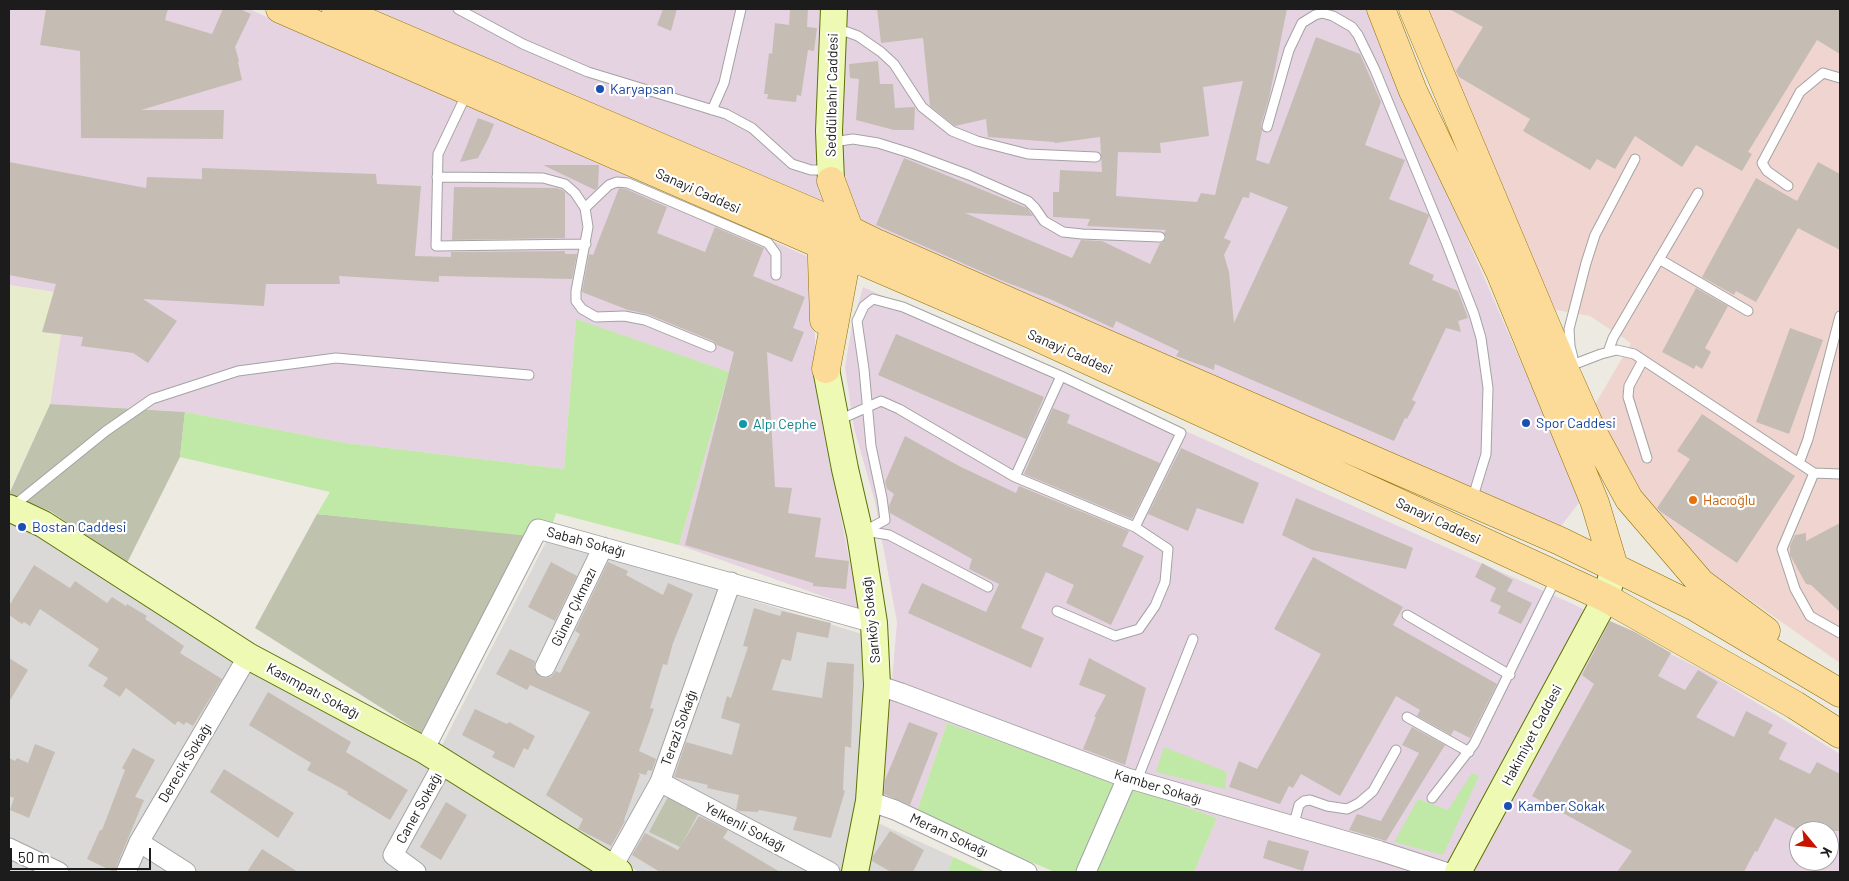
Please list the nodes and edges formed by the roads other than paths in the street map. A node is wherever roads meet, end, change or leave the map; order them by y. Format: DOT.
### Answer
graph roads {
  1 [pos="280,9"];
  2 [pos="336,9"];
  3 [pos="458,9"];
  4 [pos="741,9"];
  5 [pos="1381,9"];
  6 [pos="1413,9"];
  7 [pos="833,19"];
  8 [pos="1840,78"];
  9 [pos="468,91"];
  10 [pos="712,110"];
  11 [pos="1267,127"];
  12 [pos="830,143"];
  13 [pos="1096,157"];
  14 [pos="1635,159"];
  15 [pos="831,175"];
  16 [pos="438,177"];
  17 [pos="1788,186"];
  18 [pos="1698,193"];
  19 [pos="585,208"];
  20 [pos="821,216"];
  21 [pos="849,229"];
  22 [pos="1160,236"];
  23 [pos="586,244"];
  24 [pos="821,245"];
  25 [pos="847,256"];
  26 [pos="1659,259"];
  27 [pos="776,275"];
  28 [pos="1748,311"];
  29 [pos="1840,316"];
  30 [pos="711,347"];
  31 [pos="1608,352"];
  32 [pos="1643,360"];
  33 [pos="1570,366"];
  34 [pos="826,370"];
  35 [pos="1081,371"];
  36 [pos="529,375"];
  37 [pos="1061,376"];
  38 [pos="867,406"];
  39 [pos="836,421"];
  40 [pos="1646,458"];
  41 [pos="1799,463"];
  42 [pos="1814,473"];
  43 [pos="1840,474"];
  44 [pos="1014,477"];
  45 [pos="1472,503"];
  46 [pos="1595,503"];
  47 [pos="10,508"];
  48 [pos="1135,528"];
  49 [pos="862,532"];
  50 [pos="1560,542"];
  51 [pos="603,547"];
  52 [pos="1614,567"];
  53 [pos="1558,576"];
  54 [pos="732,582"];
  55 [pos="988,587"];
  56 [pos="1606,598"];
  57 [pos="1057,611"];
  58 [pos="1407,615"];
  59 [pos="874,623"];
  60 [pos="1840,633"];
  61 [pos="1192,639"];
  62 [pos="248,656"];
  63 [pos="545,667"];
  64 [pos="1510,675"];
  65 [pos="876,685"];
  66 [pos="1840,685"];
  67 [pos="1840,693"];
  68 [pos="1406,717"];
  69 [pos="1840,734"];
  70 [pos="1396,750"];
  71 [pos="1469,752"];
  72 [pos="434,756"];
  73 [pos="1132,779"];
  74 [pos="660,782"];
  75 [pos="1432,798"];
  76 [pos="869,801"];
  77 [pos="1294,826"];
  78 [pos="139,842"];
  79 [pos="9,848"];
  80 [pos="616,870"];
  81 [pos="59,872"];
  82 [pos="126,872"];
  83 [pos="186,872"];
  84 [pos="416,872"];
  85 [pos="830,872"];
  86 [pos="855,872"];
  87 [pos="1027,872"];
  88 [pos="1086,872"];
  89 [pos="1445,872"];
  90 [pos="1458,872"];
  1 -- 9 [label="main road, Sanayi Caddesi"];
  2 -- 20 [label="main road, Sanayi Caddesi"];
  3 -- 10 [label="lane"];
  4 -- 10 [label="lane"];
  5 -- 46 [label="main road"];
  6 -- 33 [label="main road"];
  7 -- 12 [label="street, Seddülbahir Caddesi"];
  7 -- 13 [label="lane"];
  8 -- 17 [label="lane"];
  9 -- 16 [label="lane"];
  9 -- 24 [label="main road, Sanayi Caddesi"];
  10 -- 15 [label="lane"];
  11 -- 45 [label="lane"];
  12 -- 15 [label="street, Seddülbahir Caddesi"];
  12 -- 22 [label="lane"];
  14 -- 33 [label="lane"];
  15 -- 20 [label="main road"];
  15 -- 21 [label="main road"];
  16 -- 19 [label="lane"];
  16 -- 23 [label="lane"];
  18 -- 26 [label="lane"];
  19 -- 23 [label="lane"];
  19 -- 27 [label="lane"];
  20 -- 21 [label="main road, Sanayi Caddesi"];
  20 -- 24 [label="main road"];
  21 -- 25 [label="main road"];
  21 -- 45 [label="main road, Sanayi Caddesi"];
  23 -- 30 [label="lane"];
  24 -- 25 [label="main road, Sanayi Caddesi"];
  24 -- 34 [label="main road"];
  25 -- 34 [label="main road"];
  25 -- 35 [label="main road, Sanayi Caddesi"];
  26 -- 28 [label="lane"];
  26 -- 31 [label="lane"];
  29 -- 41 [label="lane"];
  31 -- 32 [label="lane"];
  31 -- 33 [label="lane"];
  32 -- 40 [label="lane"];
  32 -- 41 [label="lane"];
  33 -- 66 [label="main road"];
  34 -- 39 [label="street, Sarıköy Sokağı"];
  35 -- 37 [label="lane"];
  35 -- 48 [label="lane"];
  35 -- 53 [label="main road, Sanayi Caddesi"];
  36 -- 47 [label="lane"];
  37 -- 38 [label="lane"];
  37 -- 44 [label="lane"];
  38 -- 39 [label="lane"];
  38 -- 44 [label="lane"];
  38 -- 49 [label="lane"];
  39 -- 49 [label="street, Sarıköy Sokağı"];
  41 -- 42 [label="lane"];
  42 -- 43 [label="lane"];
  42 -- 60 [label="lane"];
  44 -- 48 [label="lane"];
  45 -- 50 [label="main road, Sanayi Caddesi"];
  46 -- 50 [label="main road"];
  46 -- 52 [label="main road"];
  47 -- 62 [label="street, Kasımpatı Sokağı"];
  48 -- 57 [label="lane"];
  49 -- 55 [label="lane"];
  49 -- 59 [label="street, Sarıköy Sokağı"];
  50 -- 52 [label="main road, Sanayi Caddesi"];
  51 -- 54 [label="street, Sabah Sokağı"];
  51 -- 63 [label="street, Güner Çıkmazı"];
  51 -- 72 [label="street, Sabah Sokağı"];
  52 -- 56 [label="street"];
  52 -- 67 [label="main road, Sanayi Caddesi"];
  53 -- 56 [label="main road, Sanayi Caddesi"];
  53 -- 64 [label="lane"];
  54 -- 59 [label="street, Sabah Sokağı"];
  54 -- 74 [label="street, Terazi Sokağı"];
  56 -- 69 [label="main road, Sanayi Caddesi"];
  56 -- 90 [label="street, Hakimiyet Caddesi"];
  58 -- 64 [label="lane"];
  59 -- 65 [label="street, Sarıköy Sokağı"];
  61 -- 73 [label="lane"];
  62 -- 72 [label="street, Kasımpatı Sokağı"];
  62 -- 78 [label="street, Derecik Sokağı"];
  64 -- 71 [label="lane"];
  65 -- 73 [label="street, Kamber Sokağı"];
  65 -- 76 [label="street, Sarıköy Sokağı"];
  68 -- 71 [label="lane"];
  70 -- 77 [label="lane"];
  71 -- 75 [label="lane"];
  72 -- 80 [label="street, Kasımpatı Sokağı"];
  72 -- 84 [label="street, Caner Sokağı"];
  73 -- 77 [label="street, Kamber Sokağı"];
  73 -- 88 [label="street"];
  74 -- 80 [label="street, Terazi Sokağı"];
  74 -- 85 [label="street, Yelkenli Sokağı"];
  76 -- 86 [label="street, Sarıköy Sokağı"];
  76 -- 87 [label="street, Meram Sokağı"];
  77 -- 89 [label="street, Kamber Sokağı"];
  78 -- 82 [label="street, Derecik Sokağı"];
  78 -- 83 [label="street"];
  79 -- 81 [label="street"];
}
